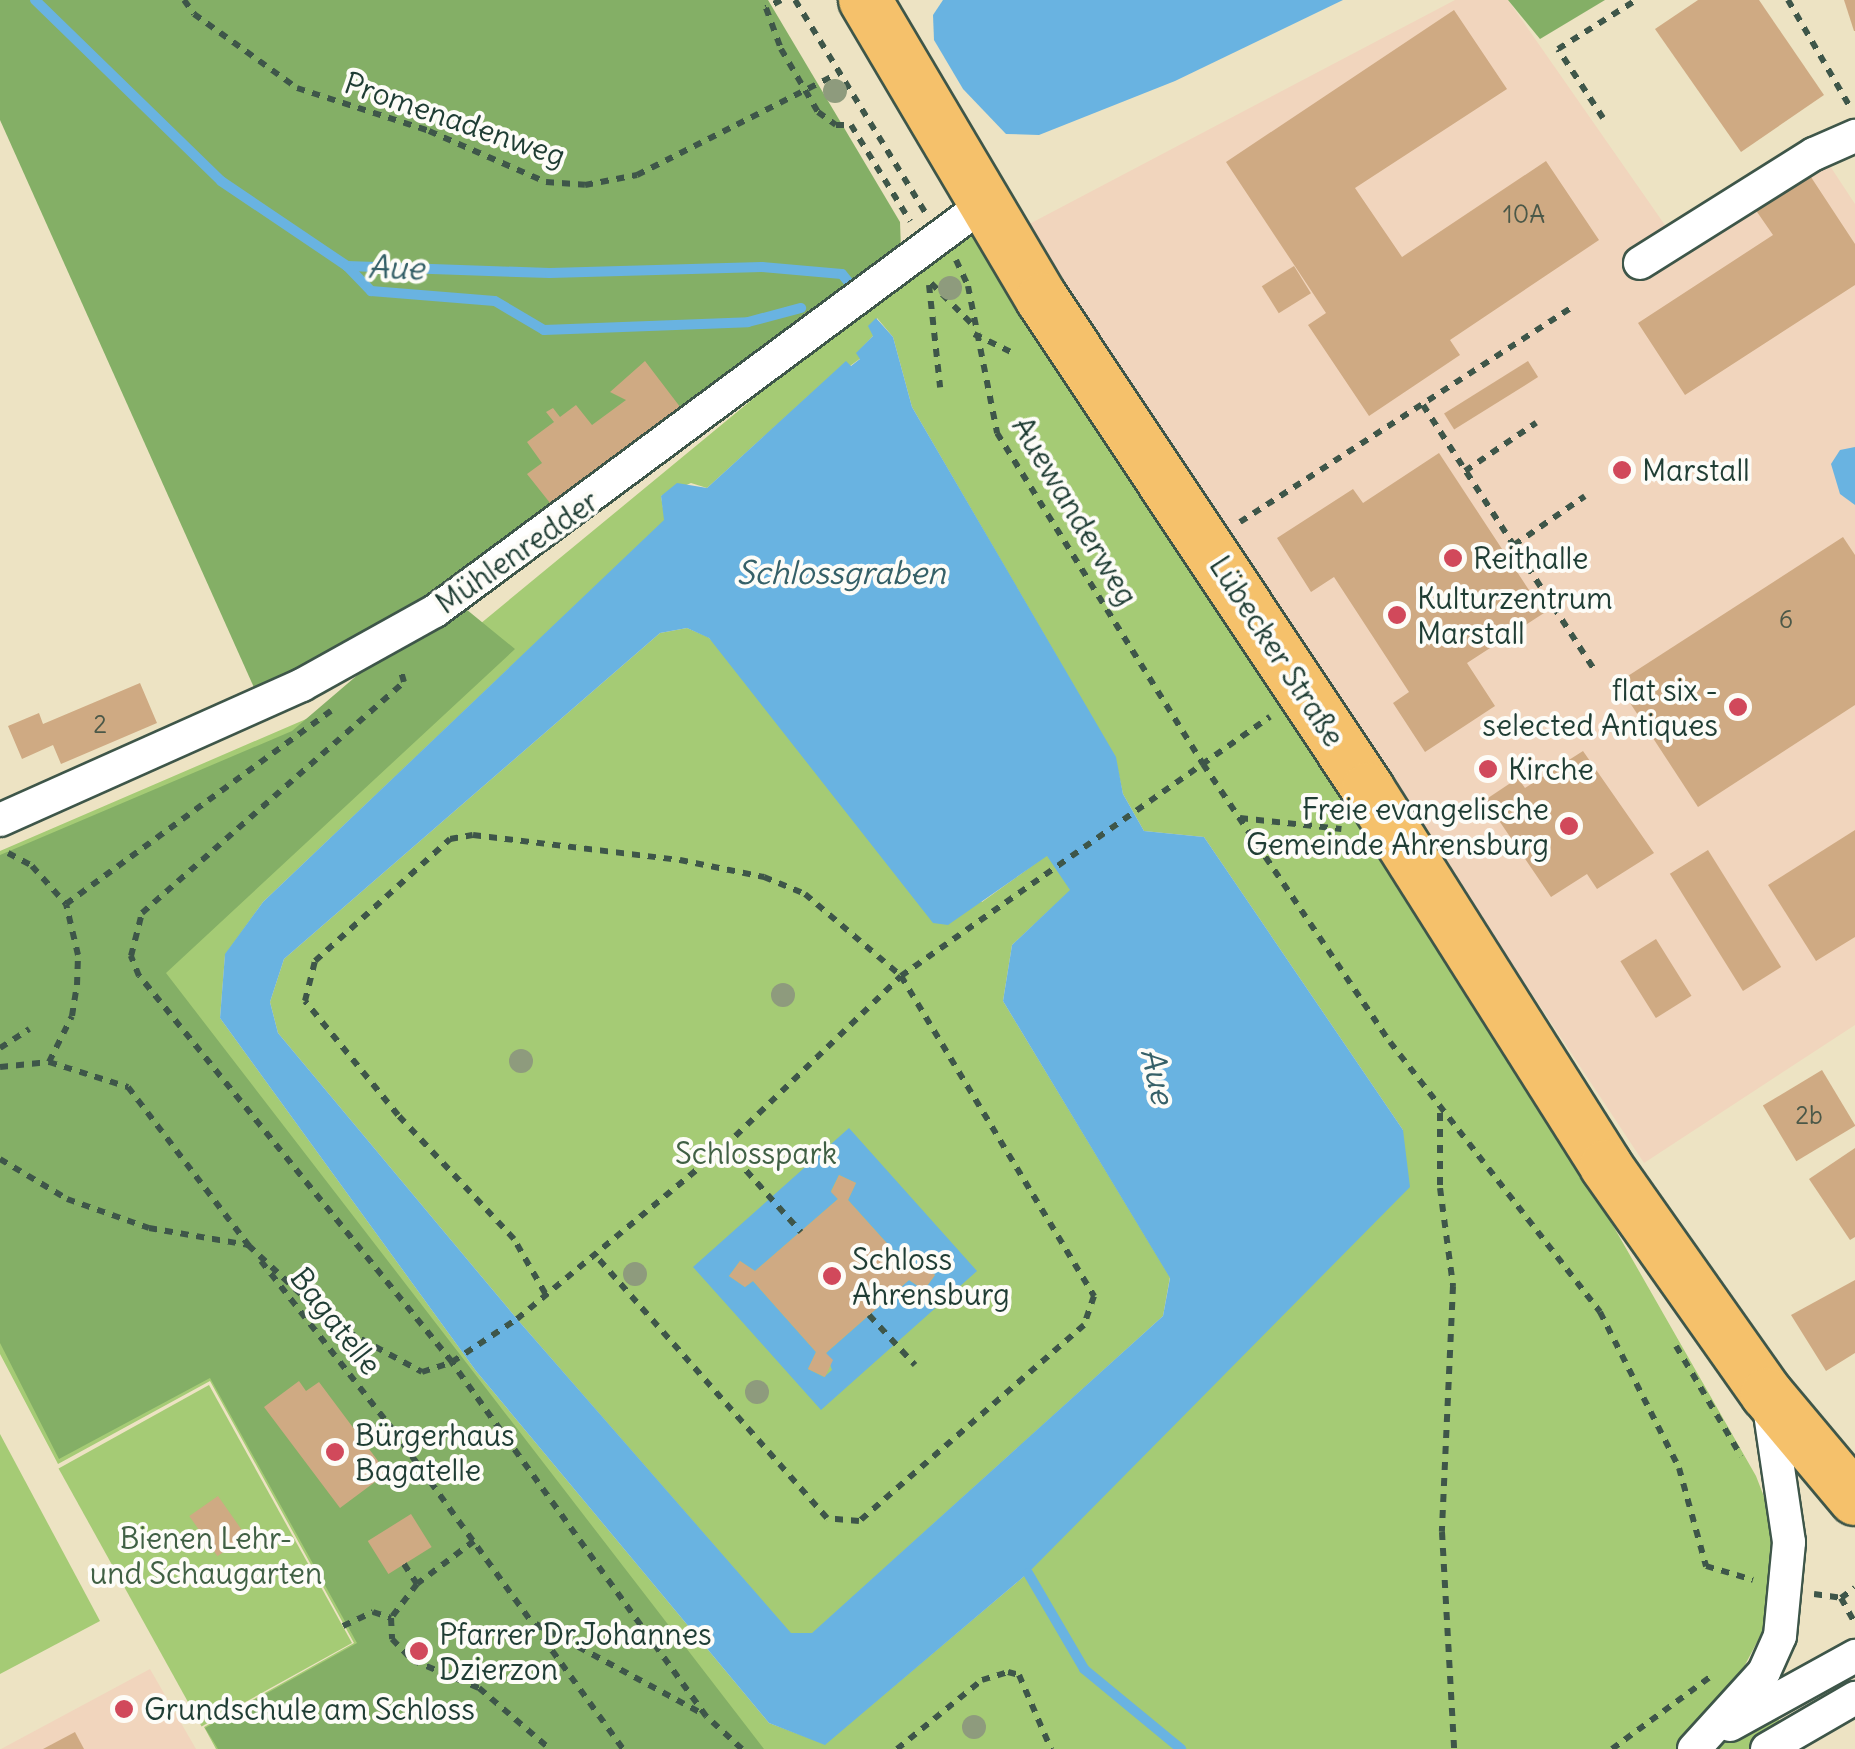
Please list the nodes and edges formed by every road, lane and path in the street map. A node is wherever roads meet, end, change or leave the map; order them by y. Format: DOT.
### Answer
graph roads {
  1 [pos="184,0"];
  2 [pos="781,0"];
  3 [pos="794,0"];
  4 [pos="865,0"];
  5 [pos="1636,0"];
  6 [pos="1788,0"];
  7 [pos="838,73"];
  8 [pos="807,89"];
  9 [pos="1855,117"];
  10 [pos="1603,118"];
  11 [pos="1855,136"];
  12 [pos="984,204"];
  13 [pos="937,241"];
  14 [pos="1640,263"];
  15 [pos="928,279"];
  16 [pos="1571,308"];
  17 [pos="973,334"];
  18 [pos="1015,354"];
  19 [pos="940,387"];
  20 [pos="1422,405"];
  21 [pos="1536,423"];
  22 [pos="1465,471"];
  23 [pos="1585,496"];
  24 [pos="1232,528"];
  25 [pos="1514,544"];
  26 [pos="1594,669"];
  27 [pos="383,674"];
  28 [pos="336,706"];
  29 [pos="1267,720"];
  30 [pos="1204,764"];
  31 [pos="0,820"];
  32 [pos="0,853"];
  33 [pos="66,904"];
  34 [pos="901,976"];
  35 [pos="29,1029"];
  36 [pos="0,1048"];
  37 [pos="49,1062"];
  38 [pos="0,1067"];
  39 [pos="1440,1113"];
  40 [pos="724,1147"];
  41 [pos="0,1159"];
  42 [pos="801,1232"];
  43 [pos="248,1246"];
  44 [pos="596,1256"];
  45 [pos="546,1293"];
  46 [pos="870,1315"];
  47 [pos="452,1362"];
  48 [pos="915,1366"];
  49 [pos="1767,1394"];
  50 [pos="1855,1499"];
  51 [pos="474,1541"];
  52 [pos="404,1564"];
  53 [pos="417,1584"];
  54 [pos="1855,1588"];
  55 [pos="1754,1600"];
  56 [pos="391,1618"];
  57 [pos="531,1622"];
  58 [pos="1855,1622"];
  59 [pos="343,1626"];
  60 [pos="1855,1656"];
  61 [pos="1726,1664"];
  62 [pos="1855,1698"];
  63 [pos="706,1716"];
  64 [pos="1701,1743"];
  65 [pos="550,1749"];
  66 [pos="624,1749"];
  67 [pos="742,1749"];
  68 [pos="897,1749"];
  69 [pos="1051,1749"];
  70 [pos="1454,1749"];
  71 [pos="1612,1749"];
  72 [pos="1767,1749"];
  1 -- 8 [label="path, Promenadenweg"];
  2 -- 8 [label="path"];
  3 -- 7 [label="path"];
  4 -- 12 [label="main road, Lübecker Straße"];
  5 -- 10 [label="path"];
  6 -- 9 [label="path"];
  7 -- 8 [label="path, Promenadenweg"];
  7 -- 13 [label="path"];
  8 -- 13 [label="path"];
  11 -- 14 [label="street"];
  12 -- 13 [label="street, Mühlenredder"];
  12 -- 49 [label="main road, Lübecker Straße"];
  13 -- 17 [label="path, Auewanderweg"];
  13 -- 31 [label="street, Mühlenredder"];
  15 -- 19 [label="path"];
  16 -- 20 [label="path"];
  17 -- 18 [label="path"];
  17 -- 30 [label="path, Auewanderweg"];
  20 -- 22 [label="path"];
  20 -- 24 [label="path"];
  21 -- 22 [label="path"];
  22 -- 25 [label="path"];
  23 -- 25 [label="path"];
  25 -- 26 [label="path"];
  27 -- 47 [label="path"];
  28 -- 33 [label="path"];
  29 -- 30 [label="path"];
  30 -- 34 [label="path"];
  30 -- 39 [label="path, Auewanderweg"];
  32 -- 33 [label="path"];
  33 -- 37 [label="path"];
  34 -- 40 [label="path"];
  34 -- 44 [label="path"];
  34 -- 45 [label="path"];
  35 -- 36 [label="path"];
  37 -- 38 [label="path"];
  37 -- 43 [label="path, Bagatelle"];
  39 -- 55 [label="path, Auewanderweg"];
  39 -- 70 [label="path"];
  40 -- 42 [label="path"];
  40 -- 44 [label="path"];
  41 -- 43 [label="path"];
  43 -- 47 [label="path"];
  43 -- 51 [label="path, Bagatelle"];
  44 -- 45 [label="path"];
  45 -- 47 [label="path"];
  46 -- 48 [label="path"];
  47 -- 63 [label="path"];
  49 -- 50 [label="main road, Lübecker Straße"];
  49 -- 64 [label="street, Lübecker Straße"];
  51 -- 53 [label="path"];
  51 -- 57 [label="path, Bagatelle"];
  52 -- 53 [label="path"];
  53 -- 56 [label="path"];
  54 -- 58 [label="path"];
  56 -- 59 [label="path"];
  56 -- 65 [label="path"];
  57 -- 63 [label="path"];
  57 -- 66 [label="path, Bagatelle"];
  60 -- 64 [label="street, Lübecker Straße"];
  61 -- 71 [label="path"];
  62 -- 72 [label="street"];
  63 -- 67 [label="path"];
  68 -- 69 [label="path"];
}
